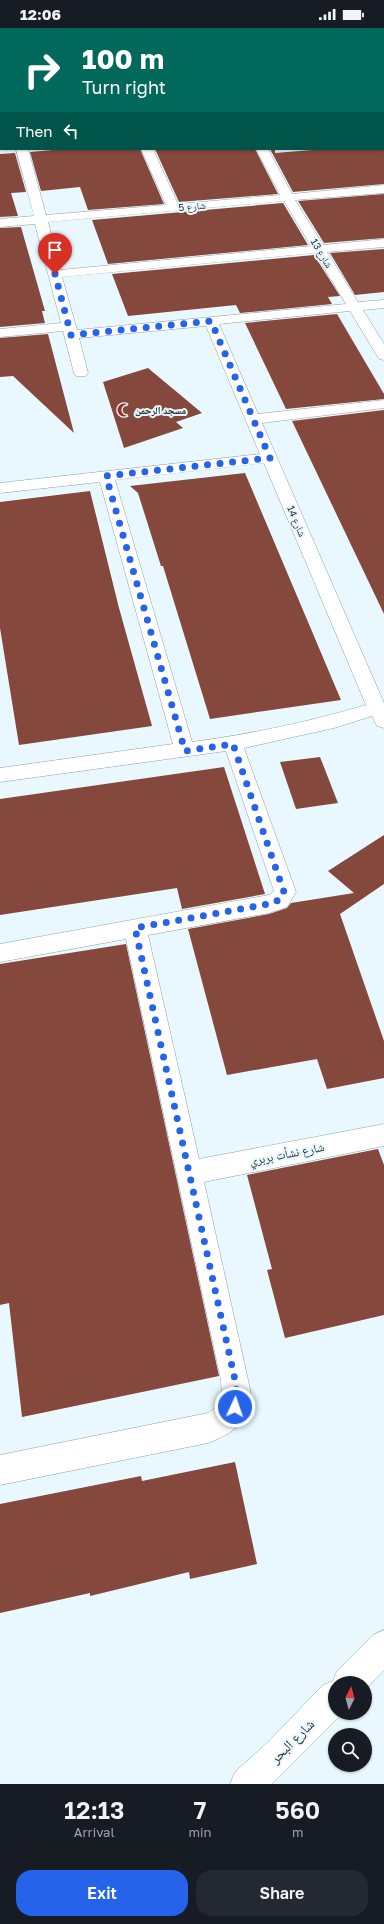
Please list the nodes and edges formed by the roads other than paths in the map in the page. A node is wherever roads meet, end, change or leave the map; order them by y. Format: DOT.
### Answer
graph roads {
  1 [pos="22,150"];
  2 [pos="147,150"];
  3 [pos="263,150"];
  4 [pos="384,189"];
  5 [pos="288,198"];
  6 [pos="174,208"];
  7 [pos="41,220"];
  8 [pos="0,223"];
  9 [pos="384,243"];
  10 [pos="319,249"];
  11 [pos="55,274"];
  12 [pos="384,304"];
  13 [pos="355,307"];
  14 [pos="211,321"];
  15 [pos="70,330"];
  16 [pos="0,333"];
  17 [pos="384,356"];
  18 [pos="82,373"];
  19 [pos="384,404"];
  20 [pos="254,419"];
  21 [pos="270,458"];
  22 [pos="106,476"];
  23 [pos="0,488"];
  24 [pos="380,714"];
  25 [pos="233,744"];
  26 [pos="185,751"];
  27 [pos="0,775"];
  28 [pos="135,928"];
  29 [pos="0,953"];
  30 [pos="384,1135"];
  31 [pos="189,1173"];
  32 [pos="0,1470"];
  33 [pos="384,1646"];
  34 [pos="356,1676"];
  35 [pos="328,1704"];
  36 [pos="247,1784"];
  1 -- 7 [label="street"];
  2 -- 6 [label="street"];
  3 -- 5 [label="street, شارع 13"];
  4 -- 5 [label="street, شارع 5"];
  5 -- 6 [label="street, شارع 5"];
  5 -- 10 [label="street, شارع 13"];
  6 -- 7 [label="street, شارع 5"];
  7 -- 8 [label="street, شارع 5"];
  7 -- 11 [label="street"];
  9 -- 10 [label="street"];
  10 -- 11 [label="street"];
  10 -- 13 [label="street, شارع 13"];
  11 -- 15 [label="street"];
  12 -- 13 [label="street"];
  13 -- 14 [label="street"];
  13 -- 17 [label="street, شارع 13"];
  14 -- 15 [label="street"];
  14 -- 20 [label="street, شارع 14"];
  15 -- 16 [label="street"];
  15 -- 18 [label="street"];
  19 -- 20 [label="street"];
  20 -- 21 [label="street, شارع 14"];
  21 -- 22 [label="street"];
  21 -- 24 [label="street, شارع 14"];
  22 -- 23 [label="street"];
  22 -- 26 [label="street"];
  24 -- 25 [label="street"];
  25 -- 26 [label="street"];
  25 -- 28 [label="street"];
  26 -- 27 [label="street"];
  28 -- 29 [label="street"];
  28 -- 31 [label="street"];
  30 -- 31 [label="street, شارع نشأت بربري"];
  31 -- 32 [label="street"];
  33 -- 34 [label="street"];
  35 -- 36 [label="street, شارع البحر"];
}
